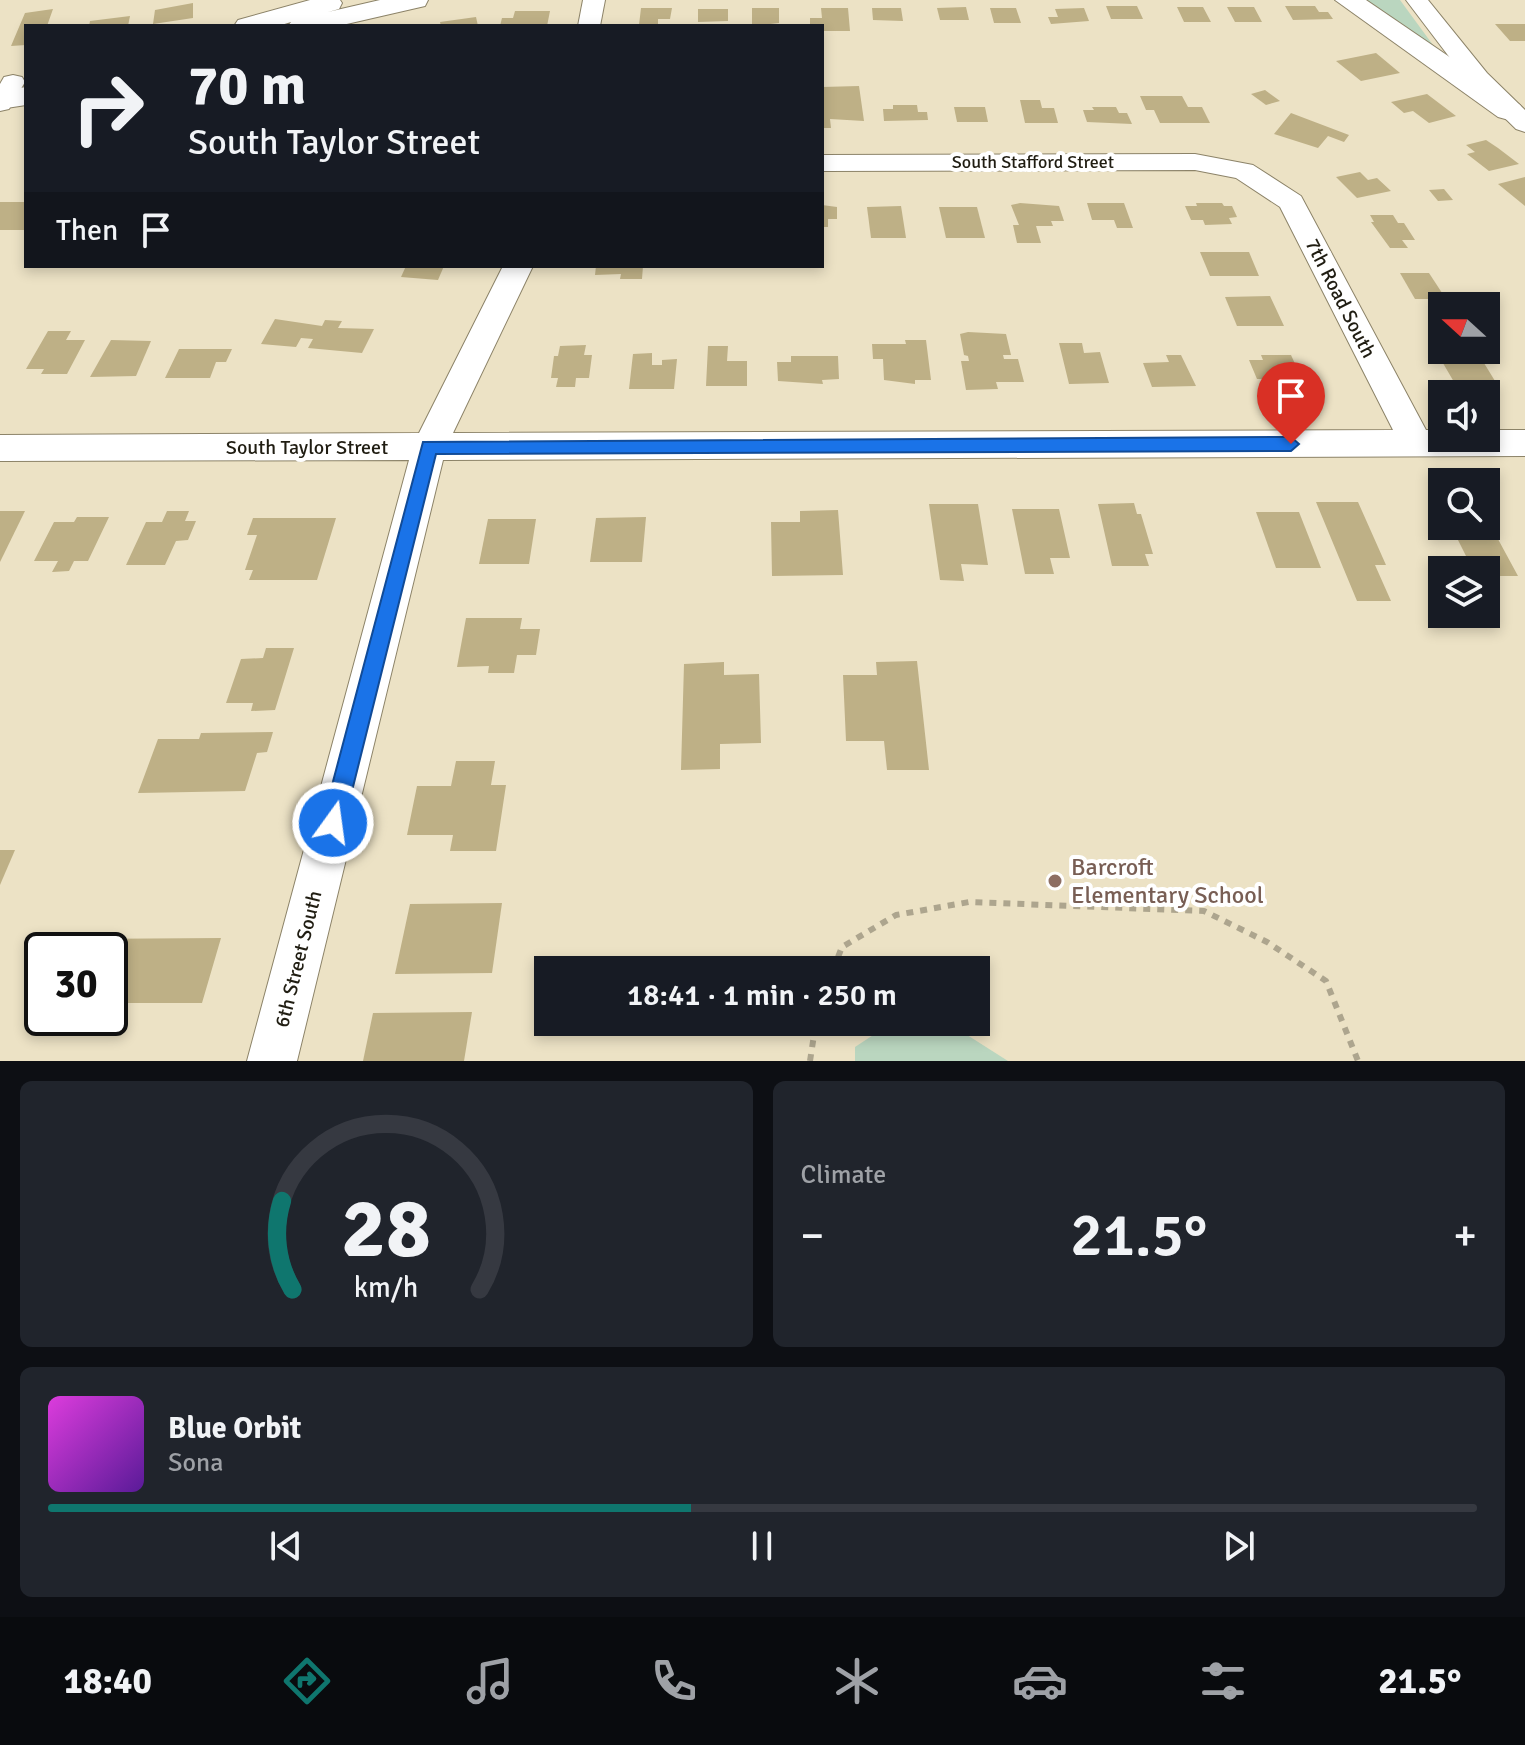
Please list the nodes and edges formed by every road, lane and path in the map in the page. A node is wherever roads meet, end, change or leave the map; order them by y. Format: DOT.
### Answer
graph roads {
  1 [pos="343,0"];
  2 [pos="415,0"];
  3 [pos="594,0"];
  4 [pos="1348,0"];
  5 [pos="1417,0"];
  6 [pos="255,24"];
  7 [pos="311,24"];
  8 [pos="589,24"];
  9 [pos="1517,117"];
  10 [pos="824,163"];
  11 [pos="1244,171"];
  12 [pos="517,268"];
  13 [pos="1525,443"];
  14 [pos="1417,444"];
  15 [pos="429,447"];
  16 [pos="0,448"];
  17 [pos="838,956"];
  18 [pos="814,1036"];
  19 [pos="272,1061"];
  20 [pos="810,1061"];
  21 [pos="1358,1061"];
  1 -- 6 [label="main road"];
  2 -- 7 [label="main road"];
  3 -- 8 [label="street"];
  4 -- 9 [label="main road"];
  5 -- 9 [label="street"];
  10 -- 11 [label="street, South Stafford Street"];
  11 -- 14 [label="street, 7th Road South"];
  12 -- 15 [label="street, 6th Street South"];
  13 -- 14 [label="street, South Taylor Street"];
  14 -- 15 [label="street, South Taylor Street"];
  15 -- 16 [label="street, South Taylor Street"];
  15 -- 19 [label="street, 6th Street South"];
  17 -- 21 [label="path"];
  18 -- 20 [label="path"];
}
